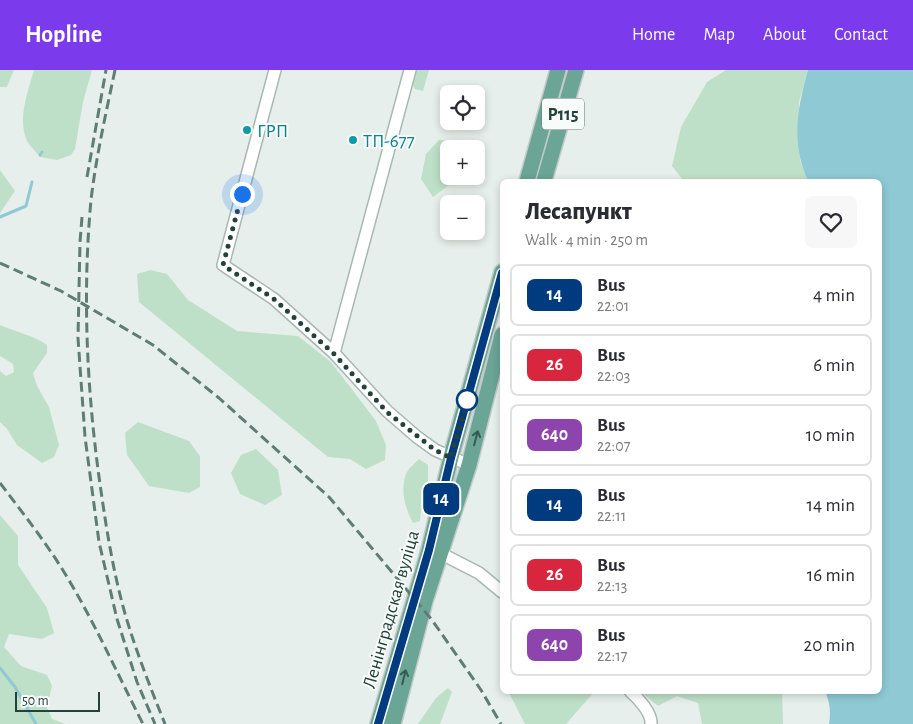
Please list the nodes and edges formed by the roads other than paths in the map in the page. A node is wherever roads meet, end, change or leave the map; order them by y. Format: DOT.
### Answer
graph roads {
  1 [pos="275,70"];
  2 [pos="410,70"];
  3 [pos="558,70"];
  4 [pos="576,70"];
  5 [pos="534,152"];
  6 [pos="551,157"];
  7 [pos="527,179"];
  8 [pos="545,179"];
  9 [pos="500,290"];
  10 [pos="498,307"];
  11 [pos="500,343"];
  12 [pos="334,354"];
  13 [pos="451,458"];
  14 [pos="469,465"];
  15 [pos="440,553"];
  16 [pos="500,590"];
  17 [pos="633,694"];
  18 [pos="378,724"];
  19 [pos="392,724"];
  20 [pos="651,724"];
  1 -- 12 [label="street"];
  2 -- 12 [label="street"];
  3 -- 5 [label="main road, Р115"];
  4 -- 6 [label="main road, Р115"];
  5 -- 6 [label="street"];
  5 -- 7 [label="main road, Р115"];
  6 -- 8 [label="main road, Р115"];
  9 -- 10 [label="main road, Ленінградская вуліца"];
  10 -- 13 [label="main road, Ленінградская вуліца"];
  14 -- 11 [label="main road, Ленінградская вуліца, one-way"];
  12 -- 13 [label="street"];
  13 -- 14 [label="street"];
  13 -- 18 [label="main road, Ленінградская вуліца"];
  14 -- 15 [label="main road, Ленінградская вуліца"];
  15 -- 16 [label="street"];
  19 -- 15 [label="main road, Ленінградская вуліца, one-way"];
  17 -- 20 [label="street"];
}
